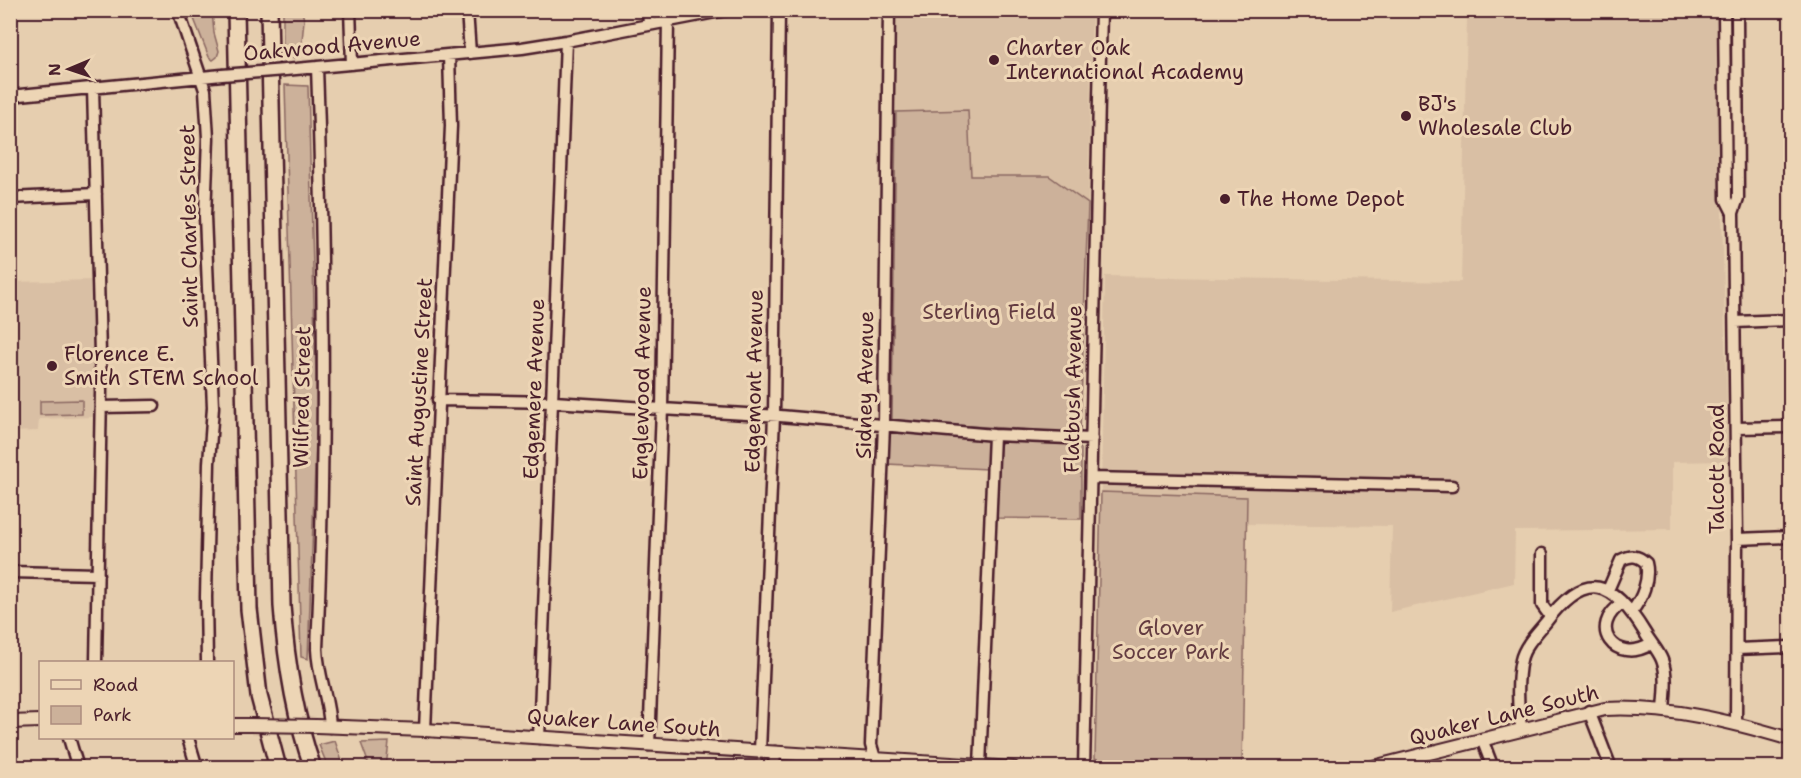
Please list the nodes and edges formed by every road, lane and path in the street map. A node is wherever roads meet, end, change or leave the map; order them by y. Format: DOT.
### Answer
graph roads {
  1 [pos="178,10"];
  2 [pos="236,10"];
  3 [pos="269,10"];
  4 [pos="350,10"];
  5 [pos="467,10"];
  6 [pos="648,10"];
  7 [pos="726,10"];
  8 [pos="779,10"];
  9 [pos="890,10"];
  10 [pos="1101,10"];
  11 [pos="1724,10"];
  12 [pos="1737,10"];
  13 [pos="668,21"];
  14 [pos="649,24"];
  15 [pos="566,41"];
  16 [pos="470,53"];
  17 [pos="449,55"];
  18 [pos="352,64"];
  19 [pos="317,67"];
  20 [pos="202,77"];
  21 [pos="1725,80"];
  22 [pos="1737,80"];
  23 [pos="93,88"];
  24 [pos="10,96"];
  25 [pos="1725,161"];
  26 [pos="1737,161"];
  27 [pos="96,194"];
  28 [pos="10,198"];
  29 [pos="1732,213"];
  30 [pos="1791,320"];
  31 [pos="1735,322"];
  32 [pos="438,400"];
  33 [pos="554,402"];
  34 [pos="154,406"];
  35 [pos="101,407"];
  36 [pos="662,409"];
  37 [pos="774,416"];
  38 [pos="885,425"];
  39 [pos="1791,427"];
  40 [pos="1736,428"];
  41 [pos="994,435"];
  42 [pos="1092,440"];
  43 [pos="1091,478"];
  44 [pos="1452,486"];
  45 [pos="1791,537"];
  46 [pos="1737,539"];
  47 [pos="1542,554"];
  48 [pos="10,572"];
  49 [pos="98,574"];
  50 [pos="1608,590"];
  51 [pos="1623,603"];
  52 [pos="1632,611"];
  53 [pos="1550,616"];
  54 [pos="1651,644"];
  55 [pos="1791,647"];
  56 [pos="1737,649"];
  57 [pos="96,661"];
  58 [pos="207,661"];
  59 [pos="1664,710"];
  60 [pos="1589,711"];
  61 [pos="10,722"];
  62 [pos="39,722"];
  63 [pos="1736,724"];
  64 [pos="234,725"];
  65 [pos="330,727"];
  66 [pos="1522,729"];
  67 [pos="425,730"];
  68 [pos="539,738"];
  69 [pos="69,739"];
  70 [pos="188,739"];
  71 [pos="1482,739"];
  72 [pos="1791,739"];
  73 [pos="649,745"];
  74 [pos="760,751"];
  75 [pos="775,752"];
  76 [pos="877,763"];
  77 [pos="980,765"];
  78 [pos="995,767"];
  79 [pos="78,768"];
  80 [pos="197,768"];
  81 [pos="278,768"];
  82 [pos="313,768"];
  83 [pos="774,768"];
  84 [pos="1013,768"];
  85 [pos="1084,768"];
  86 [pos="1369,768"];
  87 [pos="1493,768"];
  88 [pos="1611,768"];
  1 -- 20 [label="street, Saint Charles Street"];
  2 -- 81 [label="highway"];
  3 -- 82 [label="highway"];
  4 -- 18 [label="street"];
  5 -- 16 [label="street"];
  6 -- 14 [label="street"];
  7 -- 13 [label="street, Oakwood Avenue"];
  8 -- 37 [label="street, Edgemont Avenue"];
  9 -- 38 [label="street, Sidney Avenue"];
  10 -- 42 [label="street, Flatbush Avenue"];
  11 -- 21 [label="street, Talcott Road"];
  12 -- 22 [label="street, Talcott Road"];
  13 -- 14 [label="street, Oakwood Avenue"];
  13 -- 36 [label="street, Englewood Avenue"];
  14 -- 15 [label="street, Oakwood Avenue"];
  15 -- 16 [label="street, Oakwood Avenue"];
  15 -- 33 [label="street, Edgemere Avenue"];
  16 -- 17 [label="street, Oakwood Avenue"];
  17 -- 18 [label="street, Oakwood Avenue"];
  17 -- 32 [label="street, Saint Augustine Street"];
  18 -- 19 [label="street, Oakwood Avenue"];
  19 -- 20 [label="street, Oakwood Avenue, bridge"];
  19 -- 65 [label="street, Wilfred Street"];
  20 -- 23 [label="street, Oakwood Avenue"];
  20 -- 58 [label="street, Saint Charles Street"];
  21 -- 22 [label="street"];
  21 -- 25 [label="street, Talcott Road"];
  22 -- 26 [label="street, Talcott Road"];
  23 -- 24 [label="street, Oakwood Avenue"];
  23 -- 27 [label="street"];
  25 -- 26 [label="street"];
  25 -- 29 [label="street, Talcott Road"];
  26 -- 29 [label="street, Talcott Road"];
  27 -- 28 [label="street"];
  27 -- 35 [label="street"];
  29 -- 31 [label="street, Talcott Road"];
  30 -- 31 [label="street"];
  31 -- 40 [label="street, Talcott Road"];
  32 -- 33 [label="street"];
  32 -- 67 [label="street, Saint Augustine Street"];
  33 -- 36 [label="street"];
  33 -- 68 [label="street, Edgemere Avenue"];
  34 -- 35 [label="street"];
  35 -- 49 [label="street"];
  36 -- 37 [label="street"];
  36 -- 73 [label="street, Englewood Avenue"];
  37 -- 38 [label="street"];
  37 -- 74 [label="street, Edgemont Avenue"];
  38 -- 41 [label="street"];
  38 -- 76 [label="street, Sidney Avenue"];
  39 -- 40 [label="street"];
  40 -- 46 [label="street, Talcott Road"];
  41 -- 42 [label="street"];
  41 -- 77 [label="street"];
  42 -- 43 [label="street, Flatbush Avenue"];
  43 -- 44 [label="street"];
  43 -- 85 [label="street, Flatbush Avenue"];
  45 -- 46 [label="street"];
  46 -- 56 [label="street, Talcott Road"];
  47 -- 53 [label="street"];
  48 -- 49 [label="street"];
  49 -- 57 [label="street"];
  50 -- 51 [label="street"];
  50 -- 52 [label="street"];
  50 -- 53 [label="street"];
  51 -- 52 [label="street"];
  51 -- 54 [label="street"];
  52 -- 54 [label="street"];
  53 -- 66 [label="street"];
  54 -- 59 [label="street"];
  55 -- 56 [label="street"];
  56 -- 63 [label="street, Talcott Road"];
  59 -- 60 [label="main road, Quaker Lane South"];
  59 -- 63 [label="main road, Quaker Lane South"];
  60 -- 66 [label="main road, Quaker Lane South"];
  60 -- 88 [label="street"];
  61 -- 62 [label="main road"];
  63 -- 72 [label="main road, Quaker Lane South"];
  64 -- 65 [label="main road, Quaker Lane South, bridge"];
  65 -- 67 [label="main road, Quaker Lane South"];
  66 -- 71 [label="main road, Quaker Lane South"];
  67 -- 68 [label="main road, Quaker Lane South"];
  68 -- 73 [label="main road, Quaker Lane South"];
  69 -- 79 [label="street"];
  70 -- 80 [label="street"];
  71 -- 86 [label="main road, Quaker Lane South"];
  71 -- 87 [label="street"];
  73 -- 74 [label="main road, Quaker Lane South"];
  74 -- 75 [label="main road, Quaker Lane South"];
  75 -- 76 [label="main road, Quaker Lane South"];
  75 -- 83 [label="street"];
  76 -- 77 [label="main road, Quaker Lane South"];
  77 -- 78 [label="main road, Quaker Lane South"];
  78 -- 84 [label="main road, Quaker Lane South"];
}
